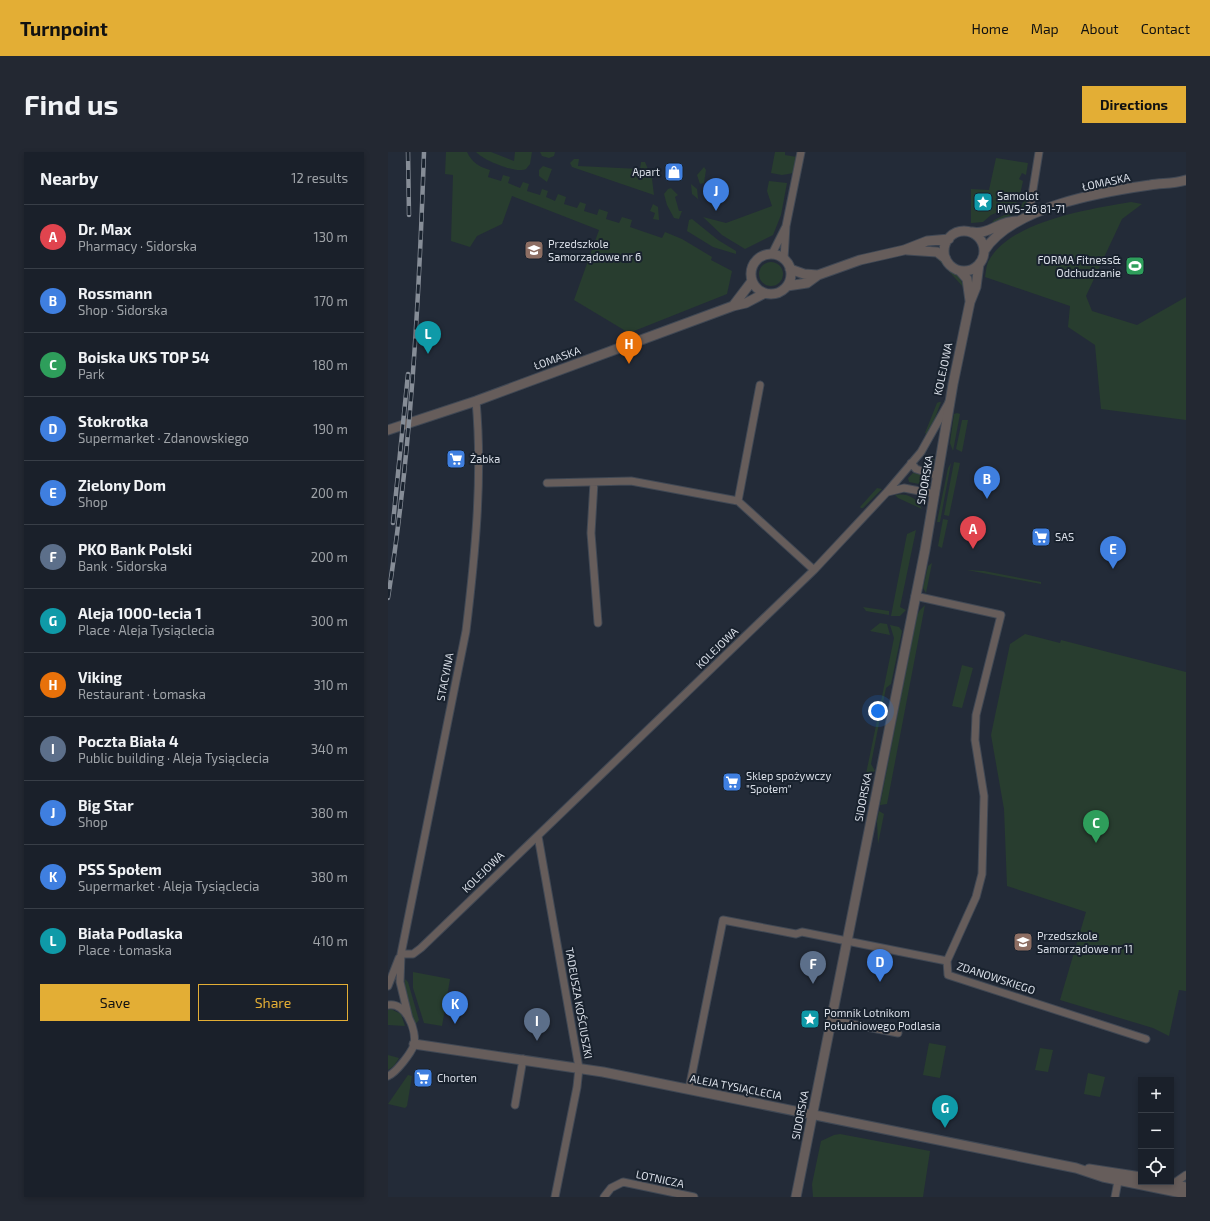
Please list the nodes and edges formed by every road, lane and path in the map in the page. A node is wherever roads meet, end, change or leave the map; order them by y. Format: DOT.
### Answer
graph roads {
  1 [pos="801,152"];
  2 [pos="1039,152"];
  3 [pos="1184,182"];
  4 [pos="1030,214"];
  5 [pos="1016,221"];
  6 [pos="786,226"];
  7 [pos="970,232"];
  8 [pos="948,239"];
  9 [pos="904,250"];
  10 [pos="984,251"];
  11 [pos="772,254"];
  12 [pos="784,259"];
  13 [pos="946,259"];
  14 [pos="979,264"];
  15 [pos="790,270"];
  16 [pos="960,270"];
  17 [pos="818,275"];
  18 [pos="752,281"];
  19 [pos="787,286"];
  20 [pos="764,293"];
  21 [pos="970,302"];
  22 [pos="733,306"];
  23 [pos="760,385"];
  24 [pos="476,401"];
  25 [pos="950,401"];
  26 [pos="388,430"];
  27 [pos="911,464"];
  28 [pos="938,476"];
  29 [pos="594,482"];
  30 [pos="548,483"];
  31 [pos="887,492"];
  32 [pos="935,494"];
  33 [pos="738,501"];
  34 [pos="814,570"];
  35 [pos="916,596"];
  36 [pos="598,623"];
  37 [pos="538,836"];
  38 [pos="847,941"];
  39 [pos="401,954"];
  40 [pos="947,961"];
  41 [pos="388,986"];
  42 [pos="388,1005"];
  43 [pos="409,1019"];
  44 [pos="831,1020"];
  45 [pos="898,1033"];
  46 [pos="1146,1039"];
  47 [pos="414,1044"];
  48 [pos="523,1059"];
  49 [pos="579,1068"];
  50 [pos="397,1071"];
  51 [pos="388,1076"];
  52 [pos="388,1084"];
  53 [pos="689,1089"];
  54 [pos="515,1105"];
  55 [pos="812,1115"];
  56 [pos="1186,1175"];
  57 [pos="1119,1176"];
  58 [pos="1138,1177"];
  59 [pos="1174,1181"];
  60 [pos="1174,1184"];
  61 [pos="1186,1187"];
  62 [pos="1186,1194"];
  63 [pos="555,1197"];
  64 [pos="604,1197"];
  65 [pos="694,1197"];
  66 [pos="796,1197"];
  67 [pos="1115,1197"];
  1 -- 6 [label="street"];
  2 -- 4 [label="street"];
  3 -- 4 [label="street, ŁOMASKA"];
  4 -- 5 [label="street, ŁOMASKA"];
  5 -- 7 [label="street, ŁOMASKA"];
  5 -- 10 [label="street, ŁOMASKA"];
  6 -- 11 [label="street"];
  6 -- 12 [label="street"];
  7 -- 8 [label="street, ŁOMASKA"];
  7 -- 10 [label="street"];
  8 -- 9 [label="street, ŁOMASKA"];
  8 -- 13 [label="street"];
  9 -- 13 [label="street, ŁOMASKA"];
  9 -- 17 [label="street, ŁOMASKA"];
  10 -- 14 [label="street, ŁOMASKA"];
  11 -- 12 [label="street"];
  11 -- 18 [label="street"];
  12 -- 15 [label="street"];
  13 -- 16 [label="street, ŁOMASKA"];
  14 -- 16 [label="street"];
  14 -- 21 [label="street, KOLEJOWA"];
  15 -- 17 [label="street, ŁOMASKA"];
  15 -- 19 [label="street"];
  16 -- 21 [label="street, KOLEJOWA"];
  17 -- 19 [label="street, ŁOMASKA"];
  18 -- 20 [label="street"];
  18 -- 22 [label="street"];
  19 -- 20 [label="street"];
  20 -- 22 [label="street, ŁOMASKA"];
  21 -- 25 [label="street, KOLEJOWA"];
  22 -- 24 [label="street, ŁOMASKA"];
  23 -- 33 [label="street"];
  24 -- 26 [label="street, ŁOMASKA"];
  24 -- 39 [label="street, STACYJNA"];
  25 -- 27 [label="street, KOLEJOWA"];
  25 -- 28 [label="street, SIDORSKA"];
  27 -- 28 [label="street"];
  27 -- 31 [label="street, KOLEJOWA"];
  28 -- 32 [label="street, SIDORSKA"];
  29 -- 30 [label="street"];
  29 -- 33 [label="street"];
  29 -- 36 [label="street"];
  31 -- 32 [label="street"];
  31 -- 34 [label="street, KOLEJOWA"];
  32 -- 35 [label="street, SIDORSKA"];
  33 -- 34 [label="street"];
  34 -- 37 [label="street, KOLEJOWA"];
  35 -- 38 [label="street, SIDORSKA"];
  35 -- 40 [label="street"];
  37 -- 39 [label="street, KOLEJOWA"];
  37 -- 49 [label="street, TADEUSZA KOŚCIUSZKI"];
  38 -- 40 [label="street, ZDANOWSKIEGO"];
  38 -- 44 [label="street, SIDORSKA"];
  38 -- 53 [label="street, ZDANOWSKIEGO"];
  39 -- 41 [label="street, STACYJNA"];
  39 -- 43 [label="street, STACYJNA"];
  40 -- 46 [label="street, ZDANOWSKIEGO"];
  42 -- 43 [label="street"];
  43 -- 47 [label="street, STACYJNA"];
  44 -- 45 [label="street"];
  44 -- 55 [label="street, SIDORSKA"];
  47 -- 48 [label="street, ALEJA TYSIĄCLECIA"];
  47 -- 50 [label="street"];
  48 -- 49 [label="street, ALEJA TYSIĄCLECIA"];
  48 -- 54 [label="street"];
  49 -- 53 [label="street, ALEJA TYSIĄCLECIA"];
  49 -- 63 [label="street, TADEUSZA KOŚCIUSZKI"];
  50 -- 51 [label="street"];
  50 -- 52 [label="street"];
  53 -- 55 [label="street, ALEJA TYSIĄCLECIA"];
  55 -- 57 [label="street, ALEJA TYSIĄCLECIA"];
  55 -- 66 [label="street, SIDORSKA"];
  56 -- 59 [label="street"];
  57 -- 58 [label="street, ALEJA TYSIĄCLECIA"];
  57 -- 62 [label="street, ALEJA TYSIĄCLECIA"];
  57 -- 67 [label="street"];
  60 -- 61 [label="street"];
  64 -- 65 [label="street, LOTNICZA"];
}
